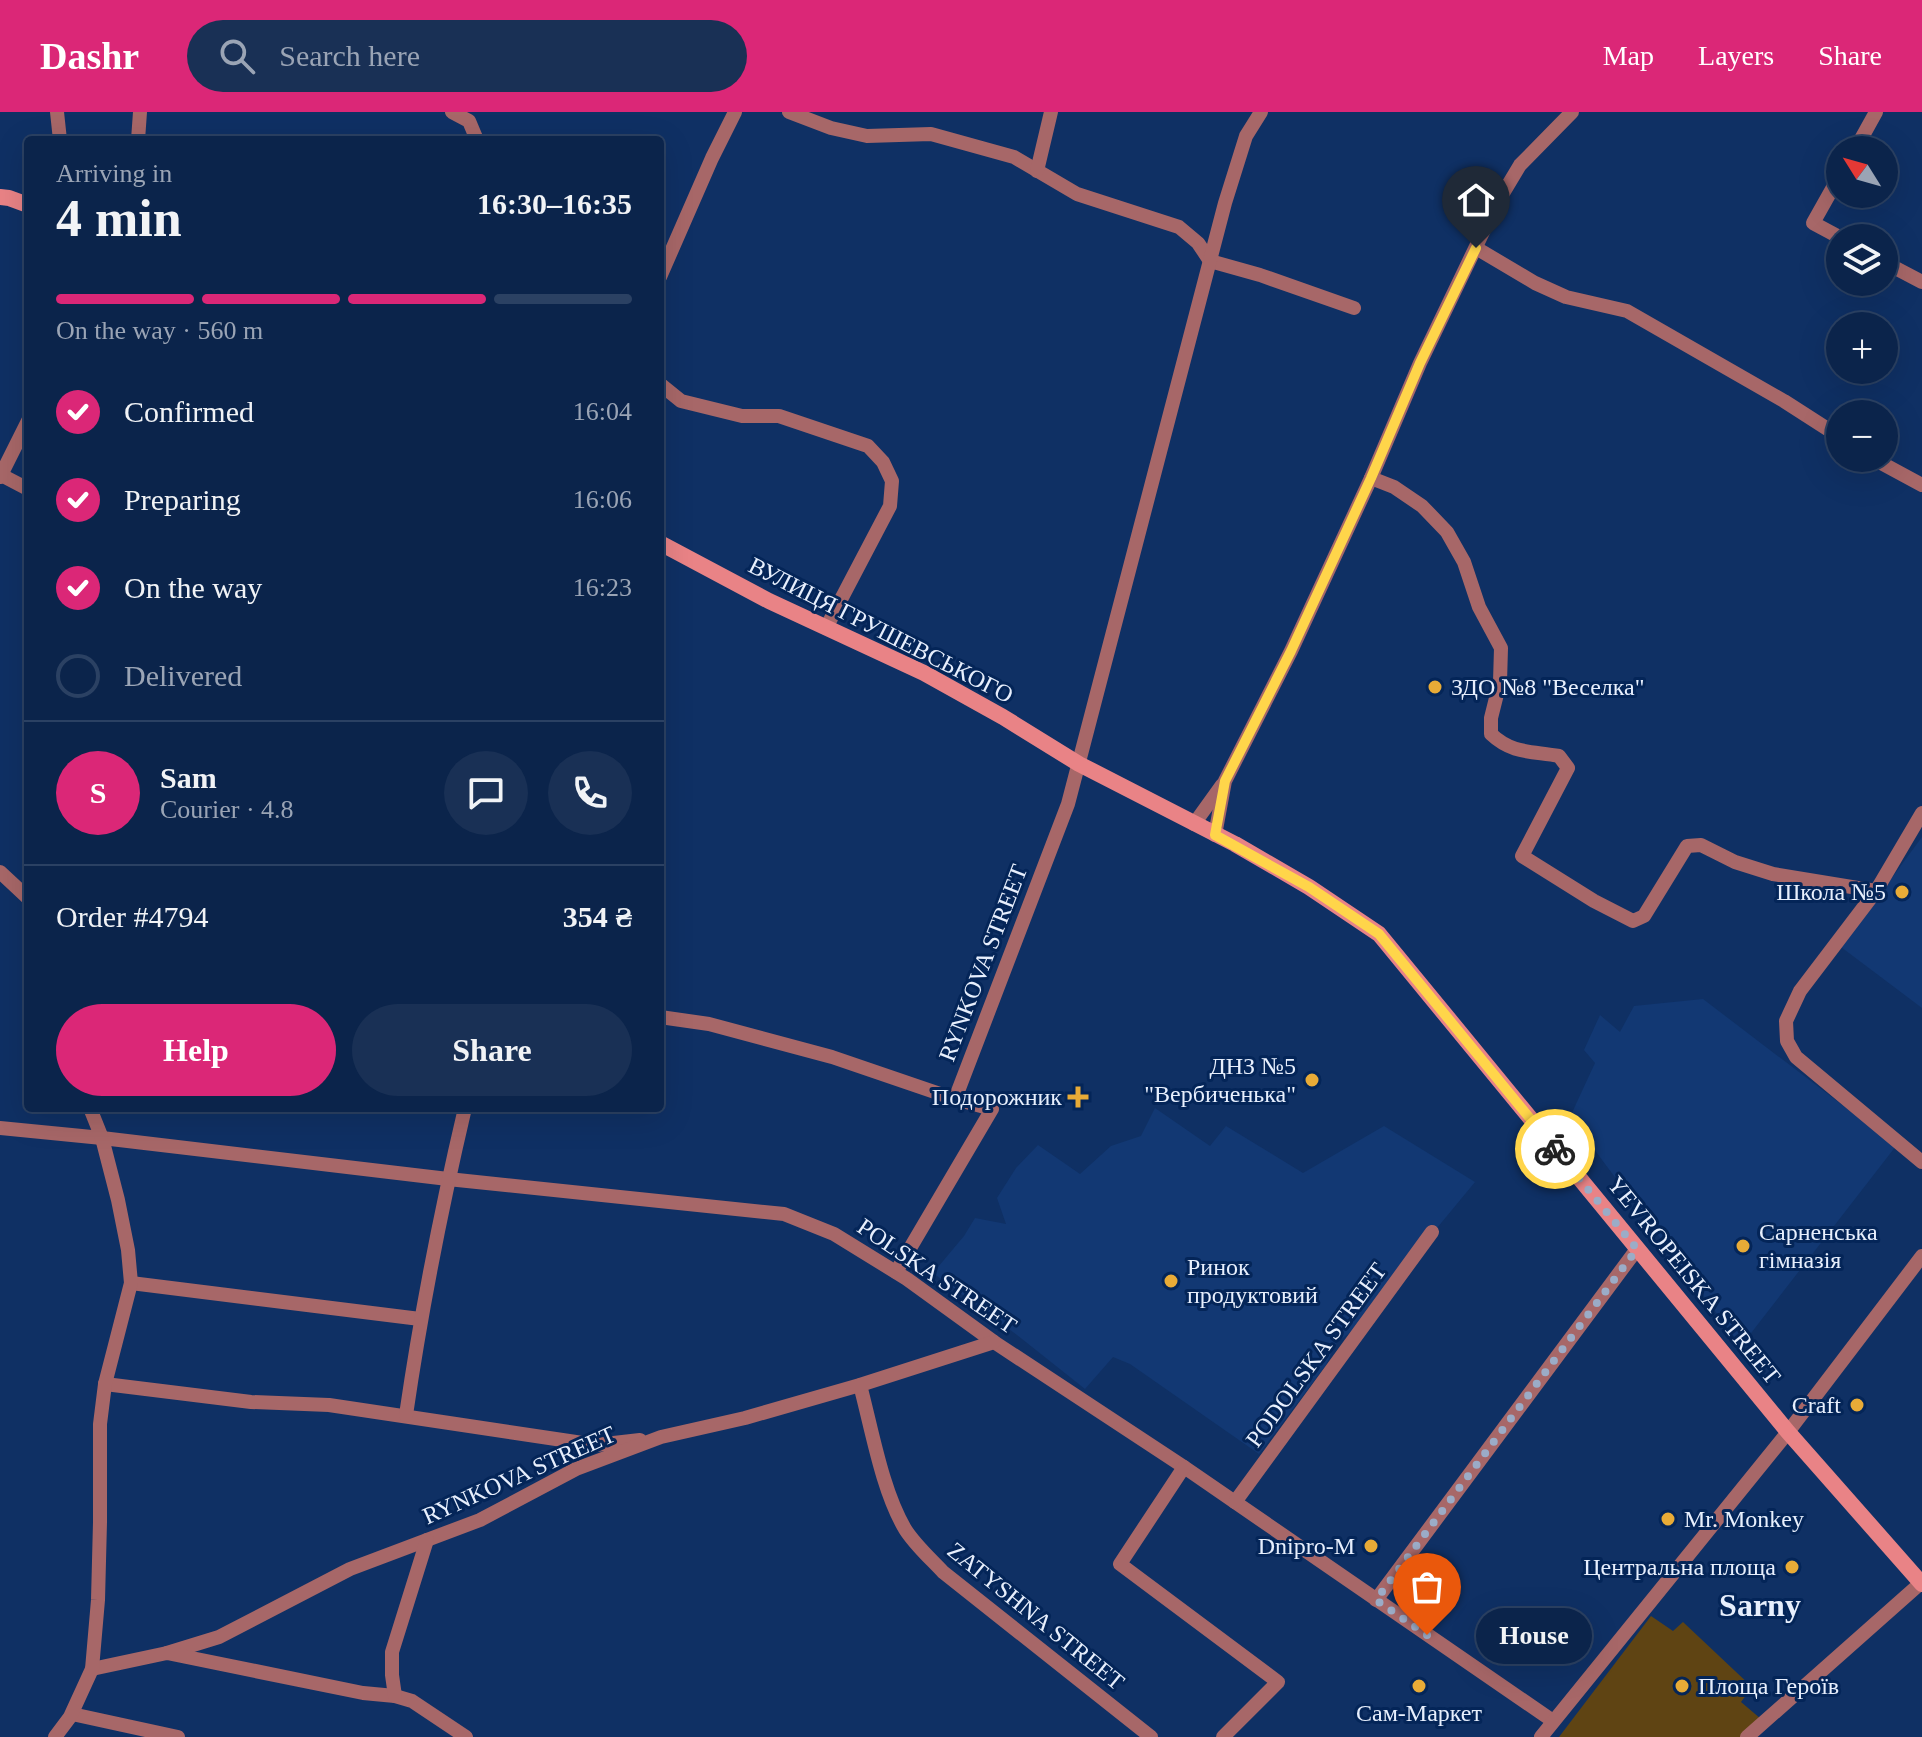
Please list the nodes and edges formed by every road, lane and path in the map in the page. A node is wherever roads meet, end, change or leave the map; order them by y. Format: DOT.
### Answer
graph roads {
  1 [pos="57,112"];
  2 [pos="140,112"];
  3 [pos="452,112"];
  4 [pos="735,112"];
  5 [pos="789,112"];
  6 [pos="1051,112"];
  7 [pos="1261,112"];
  8 [pos="1572,112"];
  9 [pos="1876,112"];
  10 [pos="60,136"];
  11 [pos="138,136"];
  12 [pos="475,136"];
  13 [pos="1863,136"];
  14 [pos="1037,171"];
  15 [pos="0,197"];
  16 [pos="1826,200"];
  17 [pos="24,204"];
  18 [pos="1826,230"];
  19 [pos="664,240"];
  20 [pos="1476,248"];
  21 [pos="670,252"];
  22 [pos="1210,261"];
  23 [pos="664,267"];
  24 [pos="1898,269"];
  25 [pos="1922,282"];
  26 [pos="1354,308"];
  27 [pos="664,387"];
  28 [pos="1826,428"];
  29 [pos="24,429"];
  30 [pos="1898,472"];
  31 [pos="1,476"];
  32 [pos="1371,478"];
  33 [pos="1922,485"];
  34 [pos="24,487"];
  35 [pos="664,545"];
  36 [pos="826,628"];
  37 [pos="1079,764"];
  38 [pos="1225,781"];
  39 [pos="1922,813"];
  40 [pos="1194,824"];
  41 [pos="1215,835"];
  42 [pos="0,872"];
  43 [pos="1876,891"];
  44 [pos="24,894"];
  45 [pos="664,1018"];
  46 [pos="955,1099"];
  47 [pos="92,1112"];
  48 [pos="464,1112"];
  49 [pos="0,1128"];
  50 [pos="102,1138"];
  51 [pos="1922,1162"];
  52 [pos="448,1179"];
  53 [pos="1432,1232"];
  54 [pos="1637,1249"];
  55 [pos="1922,1256"];
  56 [pos="896,1272"];
  57 [pos="131,1283"];
  58 [pos="420,1319"];
  59 [pos="994,1342"];
  60 [pos="105,1384"];
  61 [pos="860,1385"];
  62 [pos="406,1415"];
  63 [pos="1788,1432"];
  64 [pos="661,1437"];
  65 [pos="1184,1467"];
  66 [pos="1235,1502"];
  67 [pos="427,1540"];
  68 [pos="1922,1583"];
  69 [pos="1376,1600"];
  70 [pos="167,1653"];
  71 [pos="92,1669"];
  72 [pos="395,1696"];
  73 [pos="72,1714"];
  74 [pos="1553,1721"];
  75 [pos="55,1737"];
  76 [pos="178,1737"];
  77 [pos="466,1737"];
  78 [pos="1151,1737"];
  79 [pos="1223,1737"];
  80 [pos="1541,1737"];
  81 [pos="1747,1737"];
  1 -- 10 [label="street"];
  2 -- 11 [label="street"];
  3 -- 12 [label="street"];
  4 -- 21 [label="street"];
  5 -- 14 [label="street"];
  6 -- 14 [label="street"];
  7 -- 22 [label="street, RYNKOVA STREET"];
  8 -- 20 [label="street"];
  9 -- 13 [label="street"];
  14 -- 22 [label="street"];
  15 -- 17 [label="main road"];
  16 -- 18 [label="street"];
  19 -- 21 [label="street"];
  20 -- 28 [label="street"];
  20 -- 32 [label="street"];
  21 -- 23 [label="street"];
  22 -- 26 [label="street"];
  22 -- 37 [label="street, RYNKOVA STREET"];
  24 -- 25 [label="street"];
  27 -- 36 [label="street"];
  29 -- 31 [label="street"];
  30 -- 33 [label="street"];
  31 -- 34 [label="street"];
  32 -- 38 [label="street"];
  32 -- 43 [label="street"];
  35 -- 36 [label="main road, ВУЛИЦЯ ГРУШЕВСЬКОГО"];
  36 -- 37 [label="main road, ВУЛИЦЯ ГРУШЕВСЬКОГО"];
  37 -- 40 [label="main road, YEVROPEISKA STREET"];
  37 -- 46 [label="street, RYNKOVA STREET"];
  38 -- 40 [label="street"];
  38 -- 41 [label="street"];
  39 -- 43 [label="street"];
  40 -- 41 [label="main road, YEVROPEISKA STREET"];
  41 -- 54 [label="main road, YEVROPEISKA STREET"];
  42 -- 44 [label="street"];
  43 -- 51 [label="street"];
  45 -- 46 [label="street"];
  46 -- 56 [label="street, RYNKOVA STREET"];
  47 -- 50 [label="street"];
  48 -- 52 [label="street"];
  49 -- 50 [label="street, POLSKA STREET"];
  50 -- 52 [label="street, POLSKA STREET"];
  50 -- 57 [label="street"];
  52 -- 56 [label="street, POLSKA STREET"];
  52 -- 58 [label="street"];
  53 -- 66 [label="street, PODOLSKA STREET"];
  54 -- 63 [label="main road, YEVROPEISKA STREET"];
  54 -- 69 [label="street"];
  55 -- 63 [label="street"];
  56 -- 59 [label="street, POLSKA STREET"];
  57 -- 58 [label="street"];
  57 -- 60 [label="street"];
  58 -- 62 [label="street"];
  59 -- 61 [label="street, RYNKOVA STREET"];
  59 -- 65 [label="street, POLSKA STREET"];
  60 -- 62 [label="street"];
  60 -- 71 [label="street"];
  61 -- 64 [label="street, RYNKOVA STREET"];
  61 -- 78 [label="street, ZATYSHNA STREET"];
  62 -- 64 [label="street"];
  63 -- 68 [label="main road, YEVROPEISKA STREET"];
  63 -- 74 [label="street"];
  64 -- 67 [label="street, RYNKOVA STREET"];
  65 -- 66 [label="street, POLSKA STREET"];
  65 -- 79 [label="street"];
  66 -- 69 [label="street, POLSKA STREET"];
  67 -- 70 [label="street, RYNKOVA STREET"];
  67 -- 72 [label="street"];
  68 -- 81 [label="street"];
  69 -- 74 [label="street, POLSKA STREET"];
  70 -- 71 [label="street, RYNKOVA STREET"];
  70 -- 72 [label="street"];
  71 -- 73 [label="street"];
  72 -- 77 [label="street"];
  73 -- 75 [label="street"];
  73 -- 76 [label="street"];
  74 -- 80 [label="street"];
}
